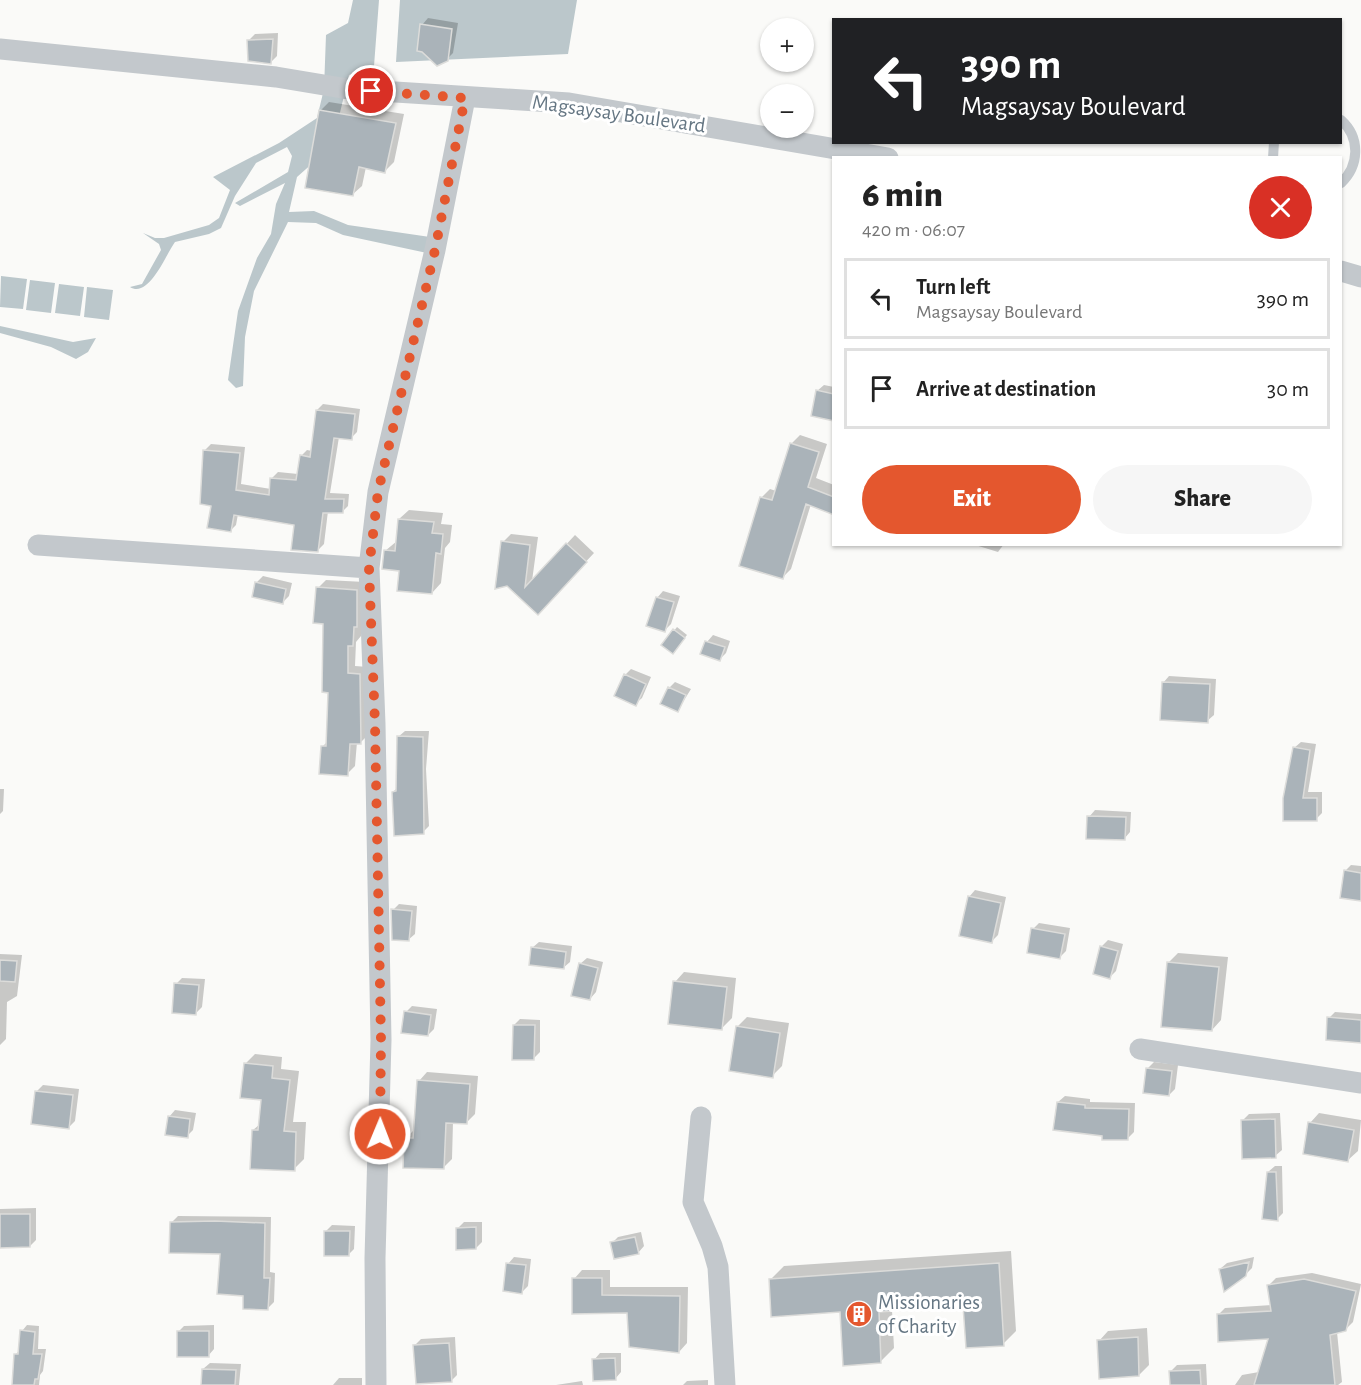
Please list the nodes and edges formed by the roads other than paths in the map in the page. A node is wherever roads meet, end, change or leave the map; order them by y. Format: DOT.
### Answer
graph roads {
  1 [pos="0,50"];
  2 [pos="465,98"];
  3 [pos="1342,121"];
  4 [pos="876,156"];
  5 [pos="1342,182"];
  6 [pos="1342,271"];
  7 [pos="1361,277"];
  8 [pos="38,544"];
  9 [pos="369,568"];
  10 [pos="1140,1049"];
  11 [pos="1361,1083"];
  12 [pos="701,1117"];
  13 [pos="376,1385"];
  14 [pos="725,1385"];
  1 -- 2 [label="street, Magsaysay Boulevard"];
  2 -- 4 [label="street, Magsaysay Boulevard"];
  2 -- 9 [label="street"];
  3 -- 5 [label="lane"];
  6 -- 7 [label="street"];
  8 -- 9 [label="street"];
  9 -- 13 [label="street"];
  10 -- 11 [label="street"];
  12 -- 14 [label="street"];
}
